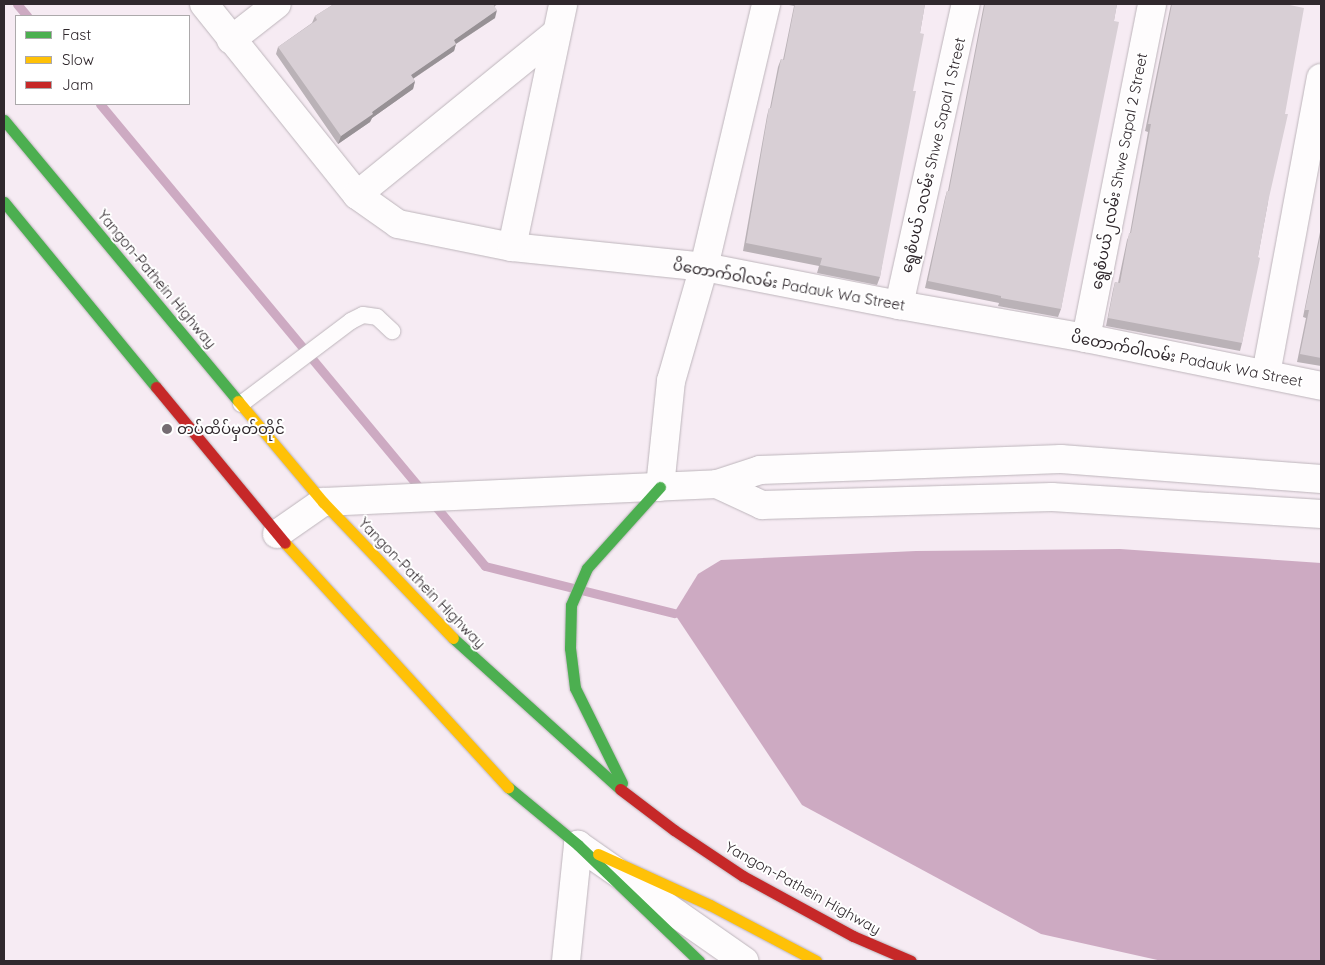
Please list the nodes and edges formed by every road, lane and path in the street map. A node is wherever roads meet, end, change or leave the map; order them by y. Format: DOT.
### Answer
graph roads {
  1 [pos="204,4"];
  2 [pos="277,4"];
  3 [pos="563,4"];
  4 [pos="766,4"];
  5 [pos="966,4"];
  6 [pos="1152,4"];
  7 [pos="556,33"];
  8 [pos="231,40"];
  9 [pos="1321,78"];
  10 [pos="4,120"];
  11 [pos="357,195"];
  12 [pos="4,202"];
  13 [pos="512,247"];
  14 [pos="704,267"];
  15 [pos="899,305"];
  16 [pos="392,331"];
  17 [pos="1086,338"];
  18 [pos="1266,374"];
  19 [pos="1321,386"];
  20 [pos="241,404"];
  21 [pos="1321,479"];
  22 [pos="717,484"];
  23 [pos="660,487"];
  24 [pos="323,502"];
  25 [pos="1321,514"];
  26 [pos="277,534"];
  27 [pos="628,796"];
  28 [pos="578,845"];
  29 [pos="566,961"];
  30 [pos="698,961"];
  31 [pos="744,961"];
  32 [pos="816,961"];
  33 [pos="911,961"];
  1 -- 8 [label="street, ပိတောက်ဝါလမ်း Padauk Wa Street"];
  2 -- 8 [label="street"];
  3 -- 7 [label="street"];
  4 -- 14 [label="street"];
  5 -- 15 [label="street, ရွေစံပယ် ၁လမ်း Shwe Sapal 1 Street"];
  6 -- 17 [label="street, ရွေစံပယ်၂လမ်း Shwe Sapal 2 Street"];
  7 -- 11 [label="street"];
  7 -- 13 [label="street"];
  8 -- 11 [label="street, ပိတောက်ဝါလမ်း Padauk Wa Street"];
  9 -- 18 [label="street"];
  10 -- 20 [label="main road, Yangon-Pathein Highway"];
  11 -- 13 [label="street, ပိတောက်ဝါလမ်း Padauk Wa Street"];
  12 -- 26 [label="main road"];
  13 -- 14 [label="street, ပိတောက်ဝါလမ်း Padauk Wa Street"];
  14 -- 15 [label="street, ပိတောက်ဝါလမ်း Padauk Wa Street"];
  14 -- 23 [label="street"];
  15 -- 17 [label="street, ပိတောက်ဝါလမ်း Padauk Wa Street"];
  16 -- 20 [label="lane"];
  17 -- 18 [label="street, ပိတောက်ဝါလမ်း Padauk Wa Street"];
  18 -- 19 [label="street, ပိတောက်ဝါလမ်း Padauk Wa Street"];
  20 -- 24 [label="main road, Yangon-Pathein Highway"];
  21 -- 22 [label="street"];
  22 -- 23 [label="street"];
  22 -- 25 [label="street"];
  23 -- 24 [label="street"];
  23 -- 27 [label="main road"];
  24 -- 26 [label="street"];
  24 -- 27 [label="main road, Yangon-Pathein Highway"];
  26 -- 28 [label="main road"];
  27 -- 33 [label="main road, Yangon-Pathein Highway"];
  28 -- 29 [label="street"];
  28 -- 30 [label="main road"];
  28 -- 31 [label="street"];
  28 -- 32 [label="main road"];
}
